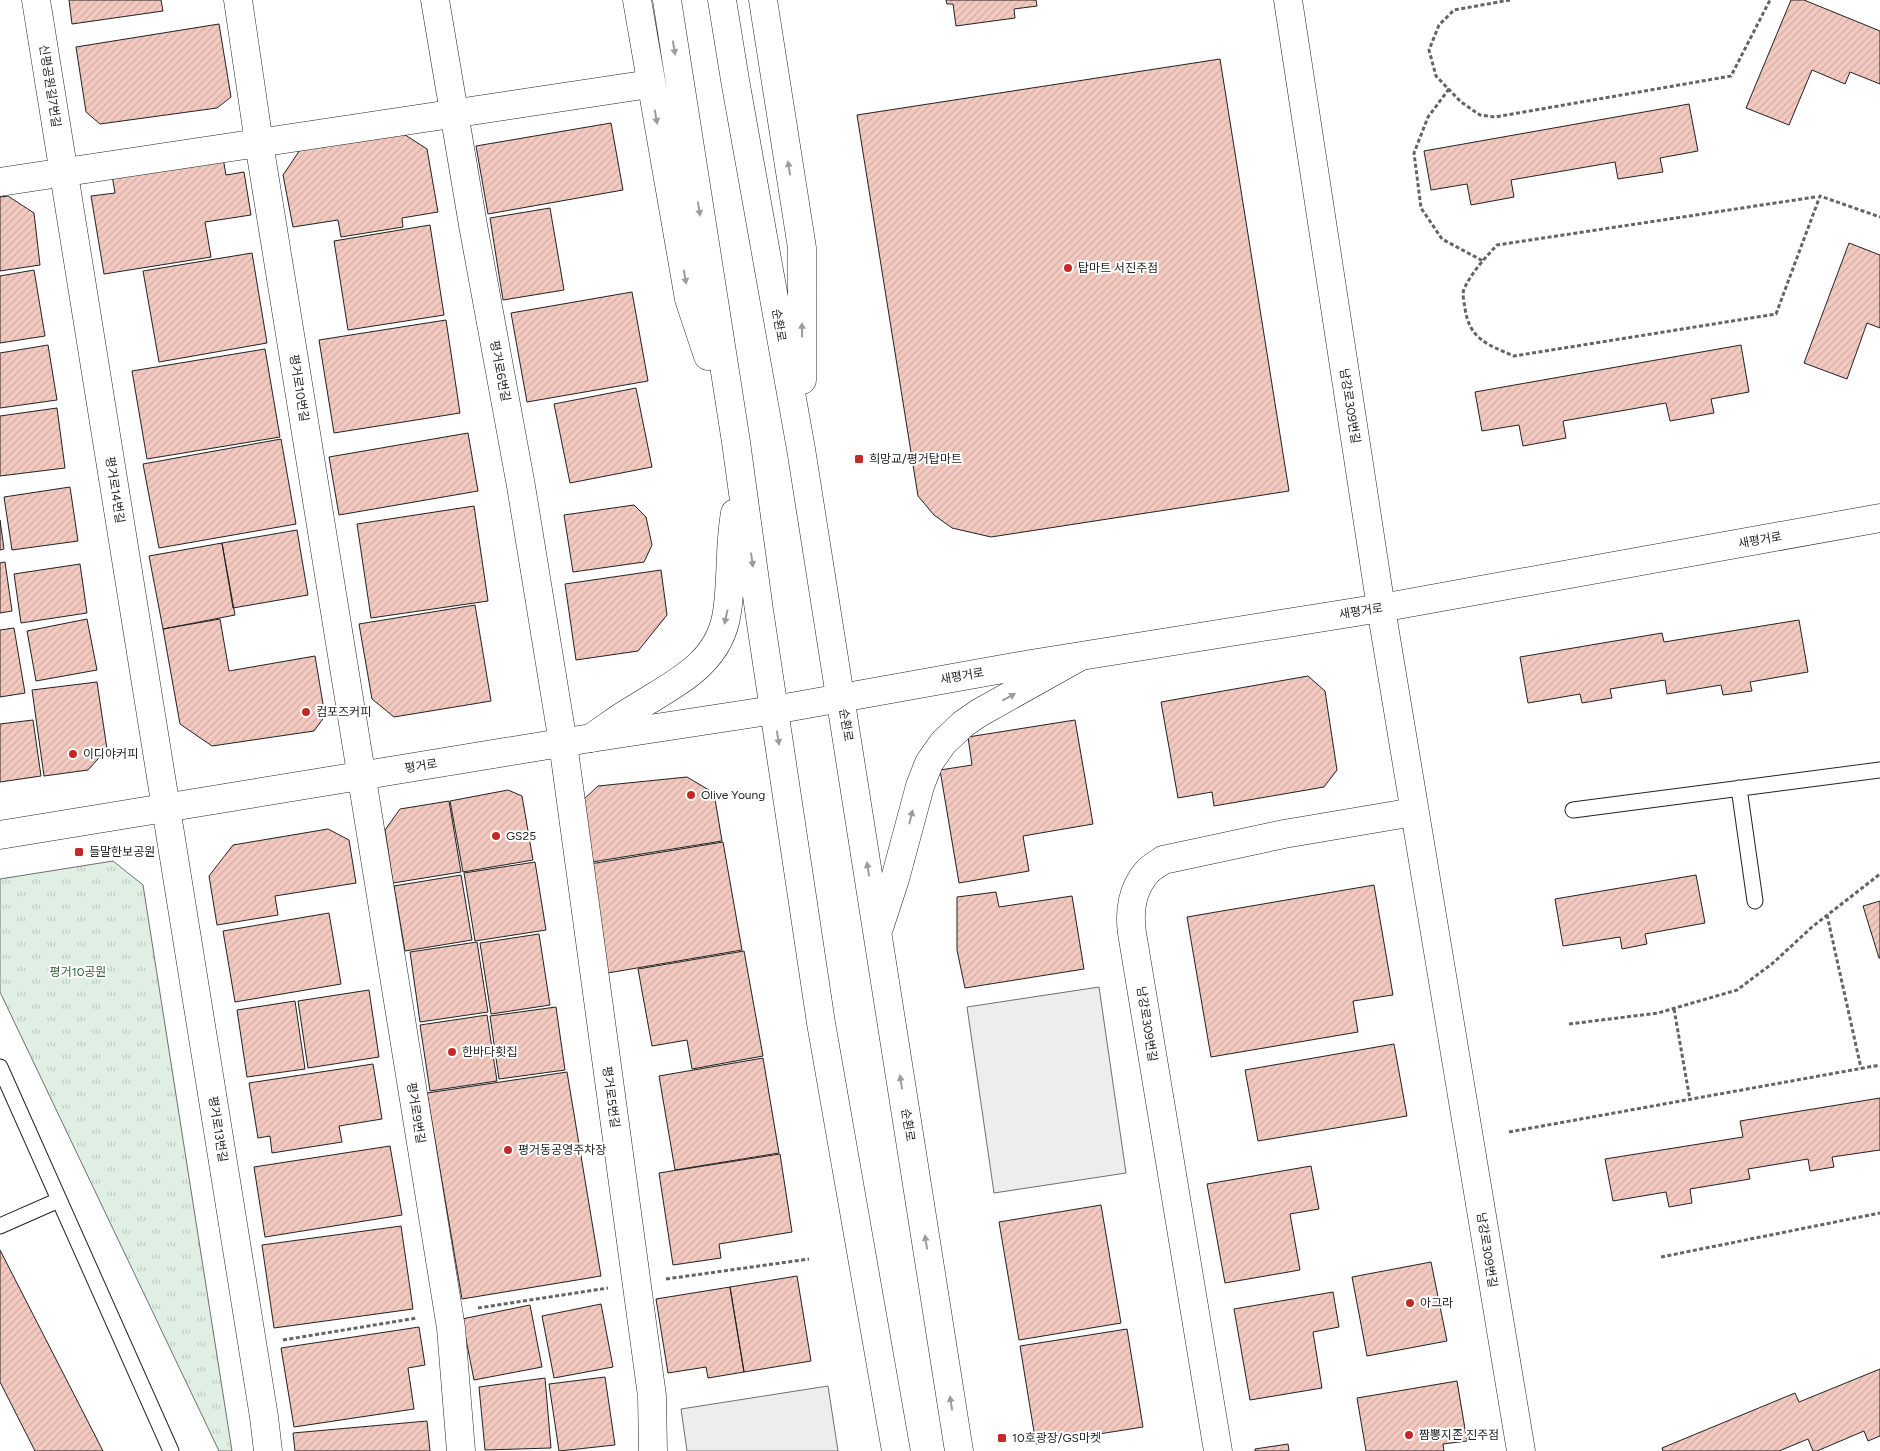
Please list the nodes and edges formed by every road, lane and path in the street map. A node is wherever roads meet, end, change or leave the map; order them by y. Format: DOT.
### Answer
graph roads {
  1 [pos="36,0"];
  2 [pos="238,0"];
  3 [pos="436,0"];
  4 [pos="637,0"];
  5 [pos="667,0"];
  6 [pos="722,0"];
  7 [pos="764,0"];
  8 [pos="1288,0"];
  9 [pos="1510,0"];
  10 [pos="1770,0"];
  11 [pos="650,84"];
  12 [pos="1449,89"];
  13 [pos="455,113"];
  14 [pos="259,143"];
  15 [pos="64,172"];
  16 [pos="0,182"];
  17 [pos="1815,197"];
  18 [pos="1880,217"];
  19 [pos="1483,261"];
  20 [pos="736,442"];
  21 [pos="802,448"];
  22 [pos="741,482"];
  23 [pos="1880,518"];
  24 [pos="1381,608"];
  25 [pos="1079,657"];
  26 [pos="842,697"];
  27 [pos="774,710"];
  28 [pos="591,738"];
  29 [pos="563,743"];
  30 [pos="1880,770"];
  31 [pos="362,776"];
  32 [pos="1739,788"];
  33 [pos="166,808"];
  34 [pos="1573,810"];
  35 [pos="1414,812"];
  36 [pos="0,835"];
  37 [pos="1880,874"];
  38 [pos="1755,901"];
  39 [pos="1827,915"];
  40 [pos="878,931"];
  41 [pos="1674,1009"];
  42 [pos="1569,1024"];
  43 [pos="1880,1065"];
  44 [pos="0,1067"];
  45 [pos="1861,1068"];
  46 [pos="1690,1100"];
  47 [pos="1509,1132"];
  48 [pos="59,1200"];
  49 [pos="1880,1213"];
  50 [pos="0,1226"];
  51 [pos="1661,1257"];
  52 [pos="809,1259"];
  53 [pos="637,1283"];
  54 [pos="448,1313"];
  55 [pos="253,1345"];
  56 [pos="171,1451"];
  57 [pos="268,1451"];
  58 [pos="461,1451"];
  59 [pos="653,1451"];
  60 [pos="896,1451"];
  61 [pos="959,1451"];
  62 [pos="1218,1451"];
  63 [pos="1520,1451"];
  1 -- 15 [label="street, 신평공원길7번길"];
  2 -- 14 [label="street, 평거로10번길"];
  3 -- 13 [label="street, 평거로6번길"];
  4 -- 11 [label="street"];
  5 -- 20 [label="street, one-way"];
  6 -- 21 [label="street, 순환로"];
  21 -- 7 [label="street, one-way"];
  8 -- 24 [label="street, 남강로309번길"];
  9 -- 12 [label="path"];
  10 -- 12 [label="path"];
  11 -- 13 [label="street"];
  11 -- 20 [label="street, one-way"];
  12 -- 19 [label="path"];
  13 -- 14 [label="street"];
  13 -- 29 [label="street, 평거로6번길"];
  14 -- 15 [label="street"];
  14 -- 31 [label="street, 평거로10번길"];
  15 -- 16 [label="street"];
  15 -- 33 [label="street, 평거로14번길"];
  17 -- 19 [label="path"];
  18 -- 19 [label="path"];
  20 -- 22 [label="street"];
  21 -- 26 [label="street, 순환로"];
  22 -- 27 [label="street, one-way"];
  22 -- 28 [label="street, one-way"];
  23 -- 24 [label="street, 새평거로"];
  24 -- 25 [label="street, 새평거로"];
  24 -- 35 [label="street, 남강로309번길"];
  25 -- 26 [label="street, 새평거로"];
  40 -- 25 [label="street, one-way"];
  26 -- 27 [label="street, 평거로"];
  40 -- 26 [label="street, 순환로, one-way"];
  27 -- 28 [label="street, 평거로"];
  27 -- 60 [label="street, one-way"];
  28 -- 29 [label="street, 평거로"];
  29 -- 31 [label="street, 평거로"];
  29 -- 53 [label="street, 평거로5번길"];
  30 -- 32 [label="lane"];
  31 -- 33 [label="street, 평거로"];
  31 -- 54 [label="street, 평거로9번길"];
  32 -- 34 [label="lane"];
  32 -- 38 [label="lane"];
  33 -- 36 [label="street, 평거로"];
  33 -- 55 [label="street, 평거로13번길"];
  35 -- 62 [label="street, 남강로309번길"];
  35 -- 63 [label="street, 남강로309번길"];
  37 -- 39 [label="path"];
  39 -- 41 [label="path"];
  39 -- 45 [label="path"];
  61 -- 40 [label="street, 순환로, one-way"];
  41 -- 42 [label="path"];
  41 -- 46 [label="path"];
  43 -- 45 [label="path"];
  44 -- 48 [label="lane"];
  45 -- 46 [label="path"];
  46 -- 47 [label="path"];
  48 -- 50 [label="lane"];
  48 -- 56 [label="lane"];
  49 -- 51 [label="path"];
  52 -- 53 [label="path"];
  53 -- 54 [label="path"];
  53 -- 59 [label="street, 평거로5번길"];
  54 -- 55 [label="path"];
  54 -- 58 [label="street, 평거로9번길"];
  55 -- 57 [label="street, 평거로13번길"];
}
